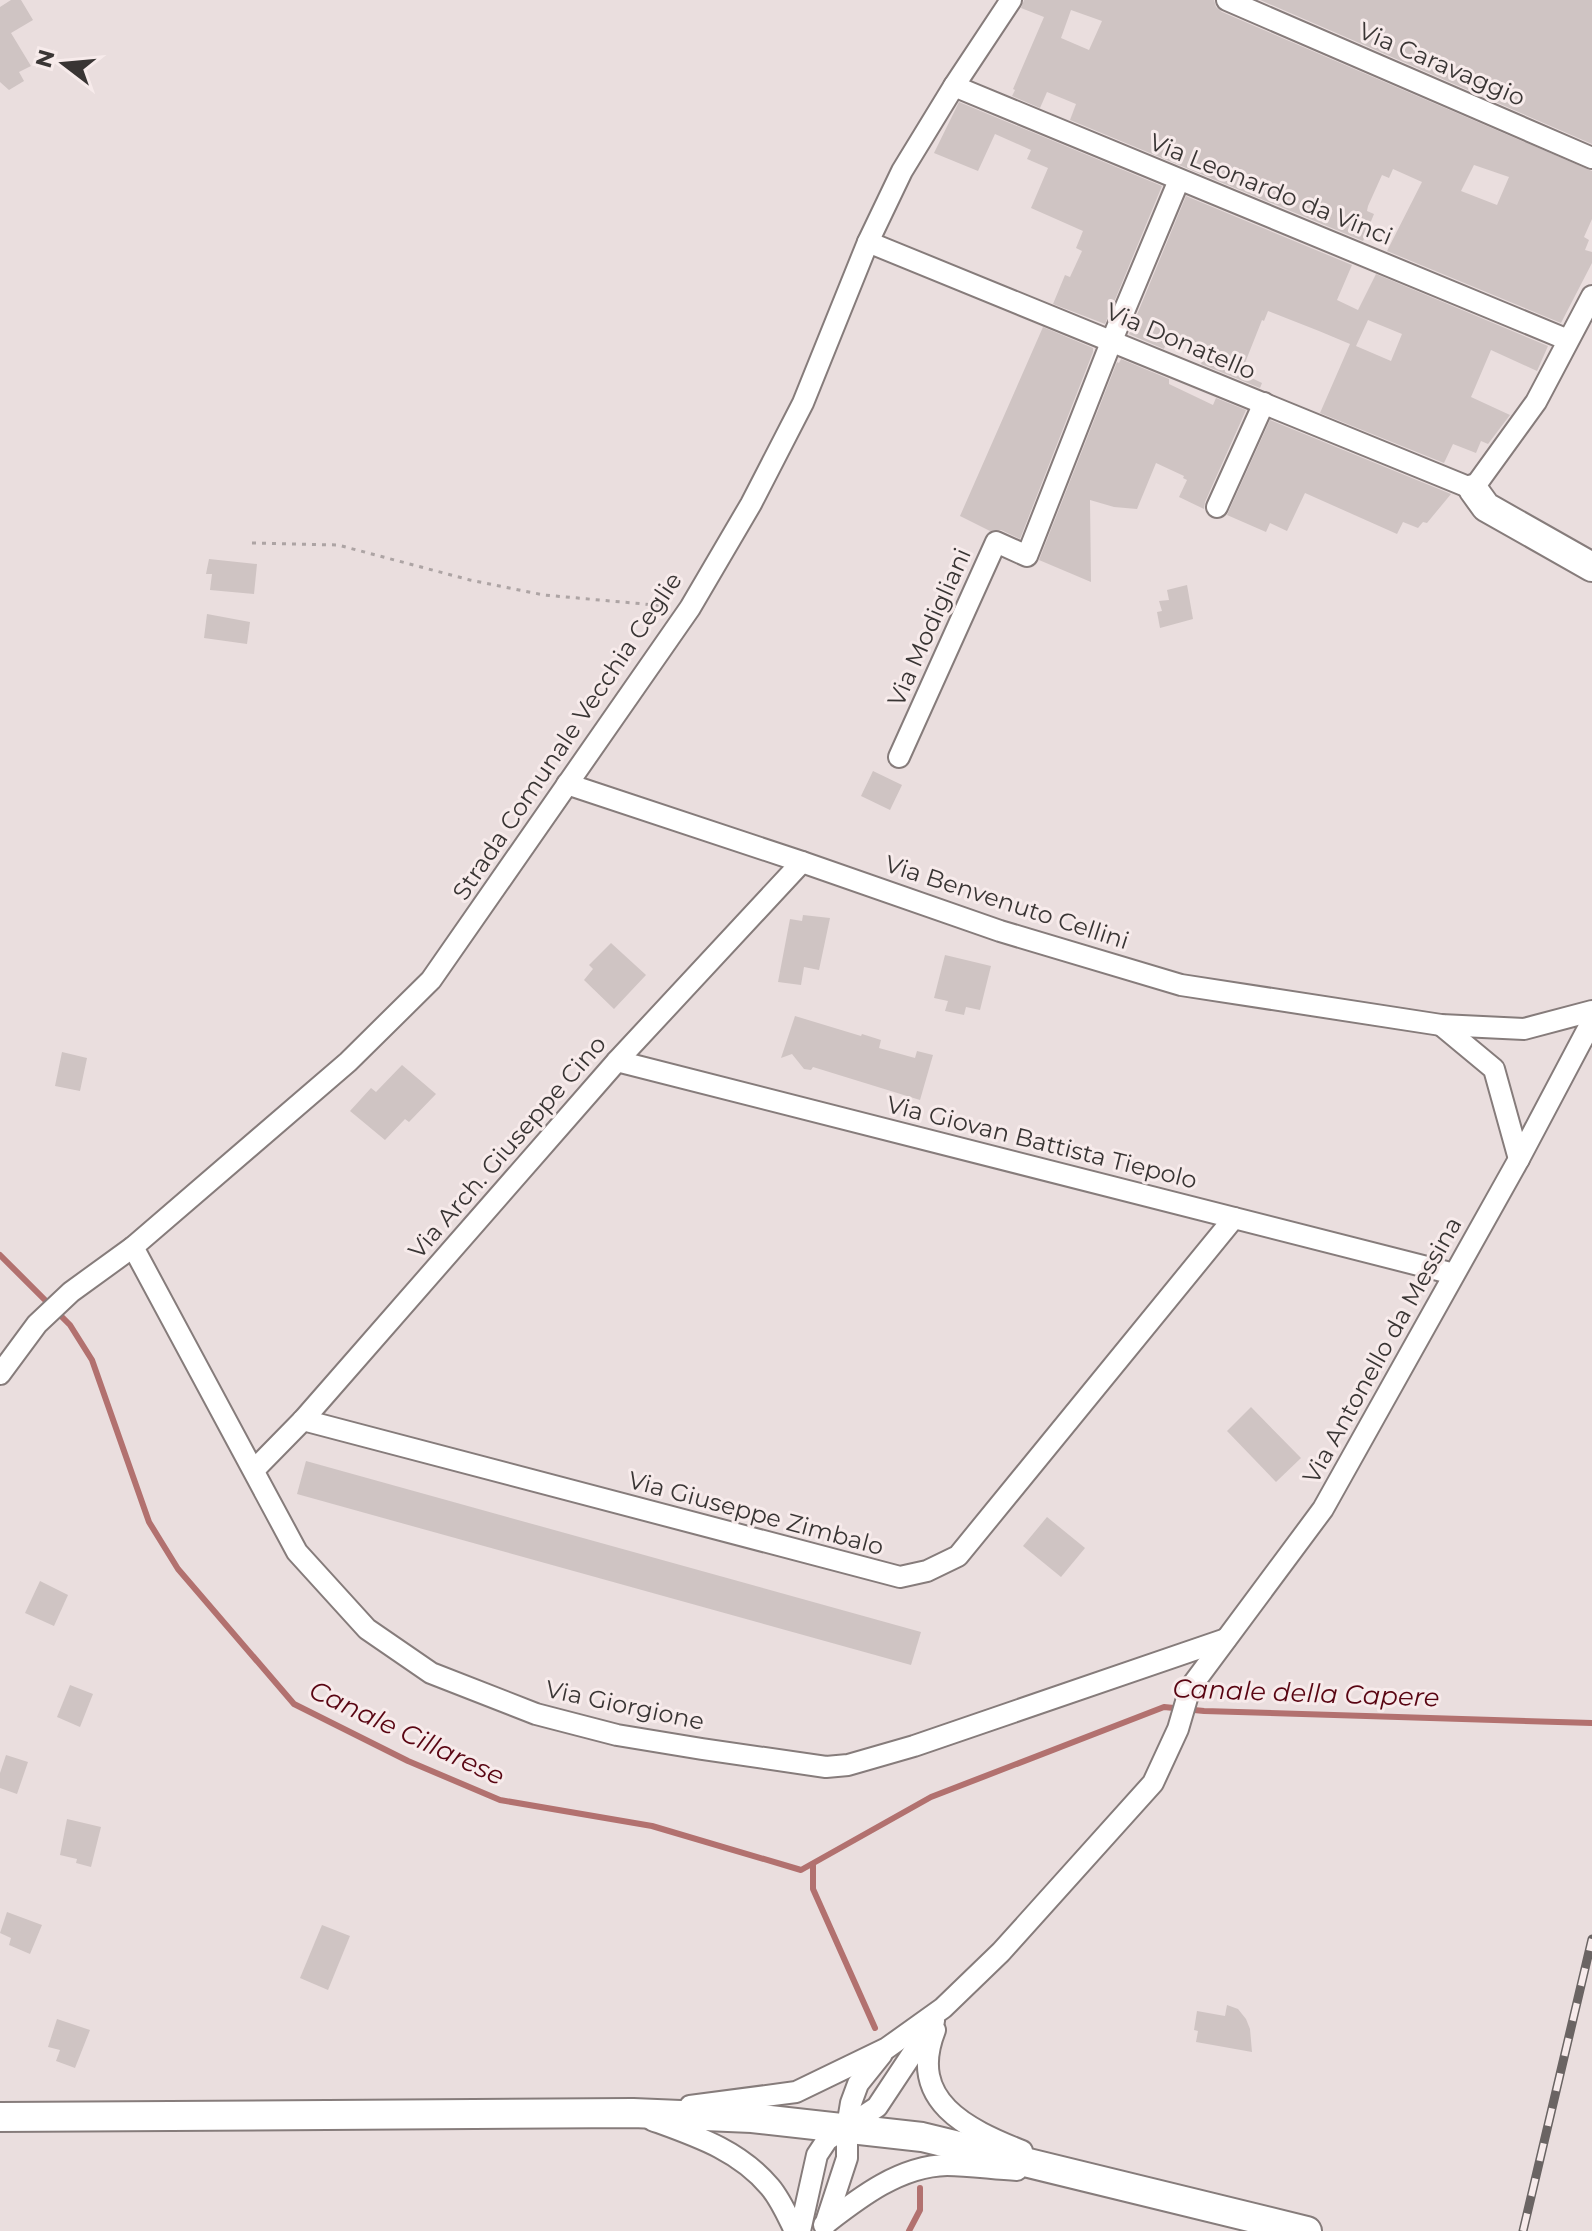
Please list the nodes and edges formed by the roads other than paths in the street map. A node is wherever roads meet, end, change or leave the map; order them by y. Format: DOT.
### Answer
graph roads {
  1 [pos="1011,0"];
  2 [pos="1227,0"];
  3 [pos="954,86"];
  4 [pos="1592,158"];
  5 [pos="1179,180"];
  6 [pos="868,242"];
  7 [pos="1592,296"];
  8 [pos="1112,340"];
  9 [pos="1568,340"];
  10 [pos="1264,403"];
  11 [pos="1473,489"];
  12 [pos="1217,507"];
  13 [pos="1592,567"];
  14 [pos="899,757"];
  15 [pos="567,784"];
  16 [pos="802,862"];
  17 [pos="1592,1011"];
  18 [pos="1592,1021"];
  19 [pos="1441,1025"];
  20 [pos="617,1061"];
  21 [pos="1519,1159"];
  22 [pos="1234,1218"];
  23 [pos="133,1247"];
  24 [pos="1454,1274"];
  25 [pos="0,1374"];
  26 [pos="303,1420"];
  27 [pos="254,1470"];
  28 [pos="1226,1639"];
  29 [pos="943,2008"];
  30 [pos="887,2048"];
  31 [pos="633,2113"];
  32 [pos="0,2117"];
  33 [pos="847,2127"];
  34 [pos="1080,2175"];
  35 [pos="823,2228"];
  36 [pos="798,2231"];
  37 [pos="1307,2231"];
  1 -- 3 [label="street, Strada Comunale Vecchia Ceglie"];
  2 -- 4 [label="street, Via Caravaggio"];
  3 -- 5 [label="street, Via Leonardo da Vinci"];
  3 -- 6 [label="street, Strada Comunale Vecchia Ceglie"];
  5 -- 8 [label="street"];
  5 -- 9 [label="street, Via Leonardo da Vinci"];
  6 -- 8 [label="street, Via Donatello"];
  6 -- 15 [label="street, Strada Comunale Vecchia Ceglie"];
  7 -- 9 [label="street"];
  8 -- 10 [label="street, Via Donatello"];
  8 -- 14 [label="street, Via Modigliani"];
  9 -- 11 [label="street"];
  10 -- 11 [label="street, Via Donatello"];
  10 -- 12 [label="street"];
  11 -- 13 [label="main road"];
  15 -- 16 [label="street, Via Benvenuto Cellini"];
  15 -- 23 [label="street, Strada Comunale Vecchia Ceglie"];
  16 -- 19 [label="street, Via Benvenuto Cellini"];
  16 -- 20 [label="street, Via Arch. Giuseppe Cino"];
  17 -- 19 [label="street, Via Benvenuto Cellini"];
  18 -- 21 [label="street, Via Antonello da Messina"];
  19 -- 21 [label="street"];
  20 -- 22 [label="street, Via Giovan Battista Tiepolo"];
  20 -- 26 [label="street, Via Arch. Giuseppe Cino"];
  21 -- 24 [label="street, Via Antonello da Messina"];
  22 -- 24 [label="street, Via Giovan Battista Tiepolo"];
  22 -- 26 [label="street, Via Giuseppe Zimbalo"];
  23 -- 25 [label="street, Strada Comunale Vecchia Ceglie"];
  23 -- 27 [label="street, Via Giorgione"];
  24 -- 28 [label="street, Via Antonello da Messina"];
  26 -- 27 [label="street, Via Arch. Giuseppe Cino"];
  27 -- 28 [label="street, Via Giorgione"];
  28 -- 29 [label="street, Via Antonello da Messina"];
  29 -- 30 [label="street"];
  29 -- 33 [label="street"];
  29 -- 34 [label="street"];
  30 -- 31 [label="street"];
  30 -- 33 [label="street"];
  31 -- 32 [label="main road"];
  31 -- 33 [label="main road"];
  31 -- 36 [label="street"];
  33 -- 34 [label="main road"];
  33 -- 35 [label="street"];
  33 -- 36 [label="street"];
  34 -- 35 [label="street"];
  34 -- 37 [label="main road"];
}
